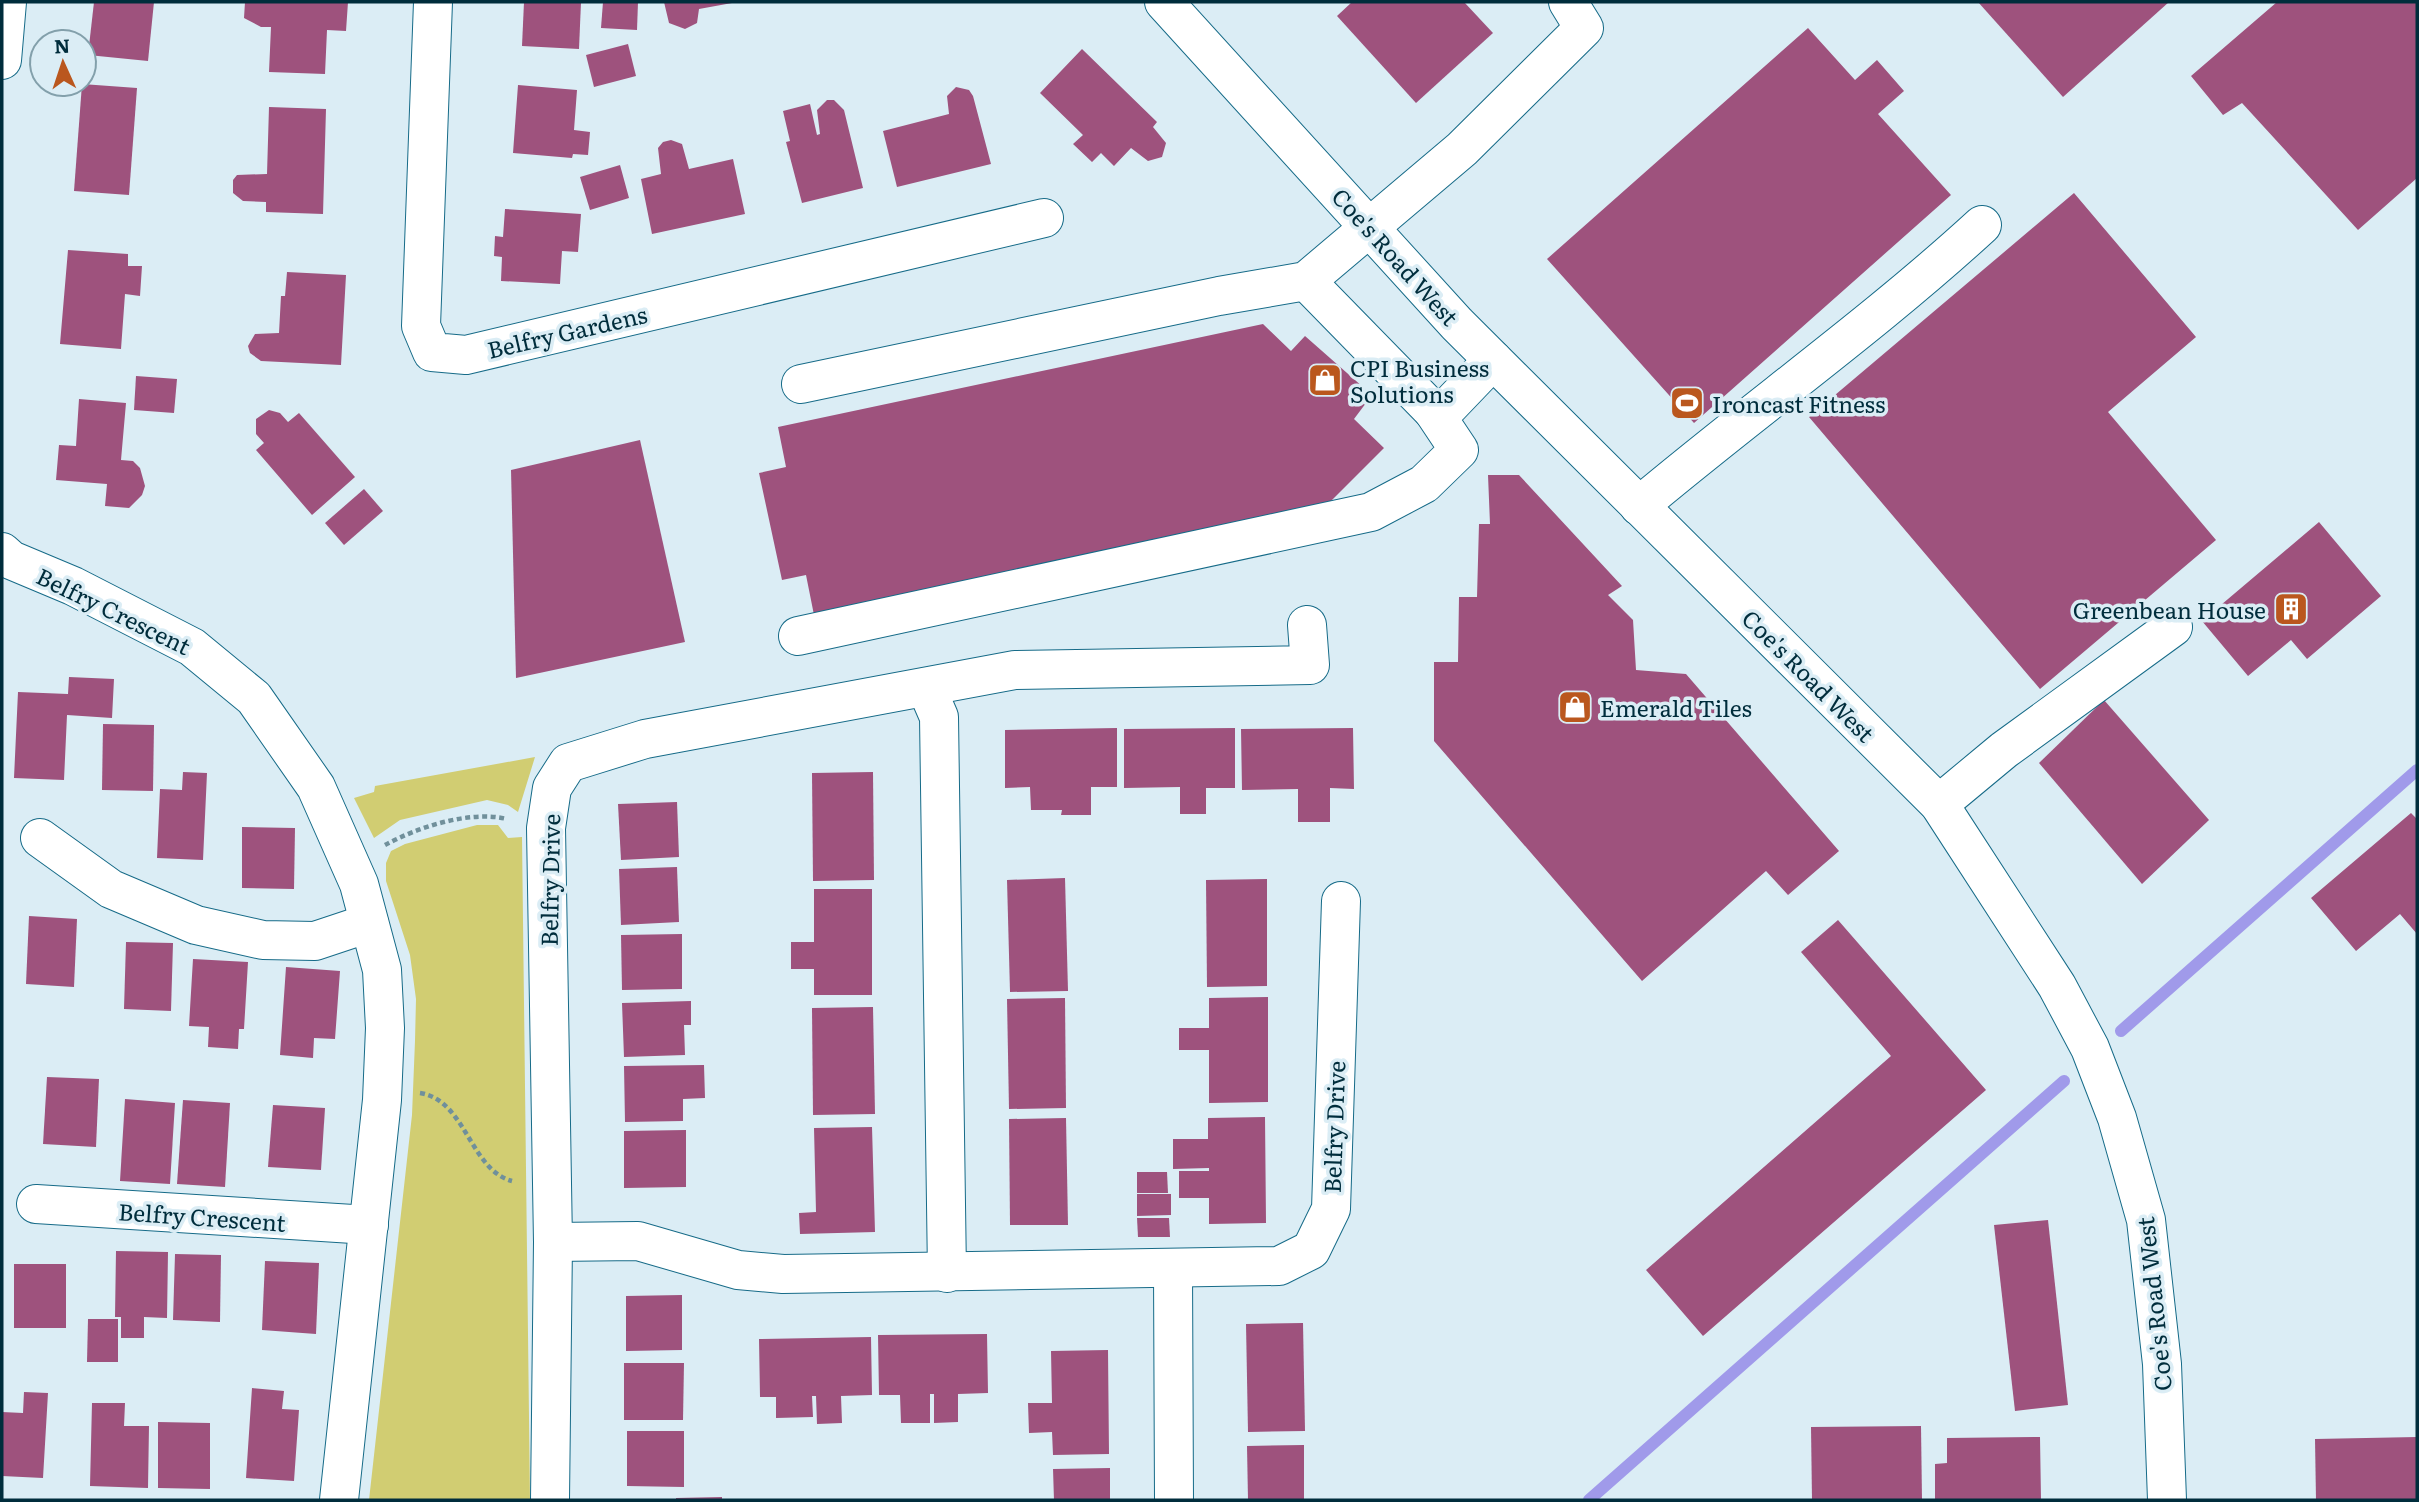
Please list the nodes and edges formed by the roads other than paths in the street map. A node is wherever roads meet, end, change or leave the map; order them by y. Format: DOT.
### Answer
graph roads {
  1 [pos="7,2"];
  2 [pos="433,2"];
  3 [pos="1164,2"];
  4 [pos="1568,2"];
  5 [pos="2,60"];
  6 [pos="1044,219"];
  7 [pos="1982,225"];
  8 [pos="1369,227"];
  9 [pos="1306,281"];
  10 [pos="1493,360"];
  11 [pos="801,384"];
  12 [pos="1433,411"];
  13 [pos="1639,506"];
  14 [pos="2,552"];
  15 [pos="1307,625"];
  16 [pos="2173,627"];
  17 [pos="798,636"];
  18 [pos="926,687"];
  19 [pos="1939,804"];
  20 [pos="40,838"];
  21 [pos="1341,901"];
  22 [pos="369,923"];
  23 [pos="36,1204"];
  24 [pos="369,1225"];
  25 [pos="552,1242"];
  26 [pos="1173,1270"];
  27 [pos="947,1273"];
  28 [pos="340,1500"];
  29 [pos="550,1500"];
  30 [pos="1174,1500"];
  31 [pos="2167,1500"];
  1 -- 5 [label="street"];
  2 -- 6 [label="street, Belfry Gardens"];
  3 -- 8 [label="street, Coe's Road West"];
  4 -- 8 [label="street"];
  7 -- 13 [label="street"];
  8 -- 9 [label="street"];
  8 -- 10 [label="street, Coe's Road West"];
  9 -- 11 [label="street"];
  9 -- 12 [label="street"];
  10 -- 12 [label="street"];
  10 -- 13 [label="street, Coe's Road West"];
  12 -- 17 [label="street"];
  13 -- 19 [label="street, Coe's Road West"];
  14 -- 22 [label="street, Belfry Crescent"];
  15 -- 18 [label="street, Belfry Drive"];
  16 -- 19 [label="street"];
  18 -- 25 [label="street, Belfry Drive"];
  18 -- 27 [label="street"];
  19 -- 31 [label="street, Coe's Road West"];
  20 -- 22 [label="street"];
  21 -- 26 [label="street, Belfry Drive"];
  22 -- 24 [label="street, Belfry Crescent"];
  23 -- 24 [label="street, Belfry Crescent"];
  24 -- 28 [label="street, Belfry Crescent"];
  25 -- 27 [label="street, Belfry Drive"];
  25 -- 29 [label="street, Belfry Drive"];
  26 -- 27 [label="street, Belfry Drive"];
  26 -- 30 [label="street"];
}
